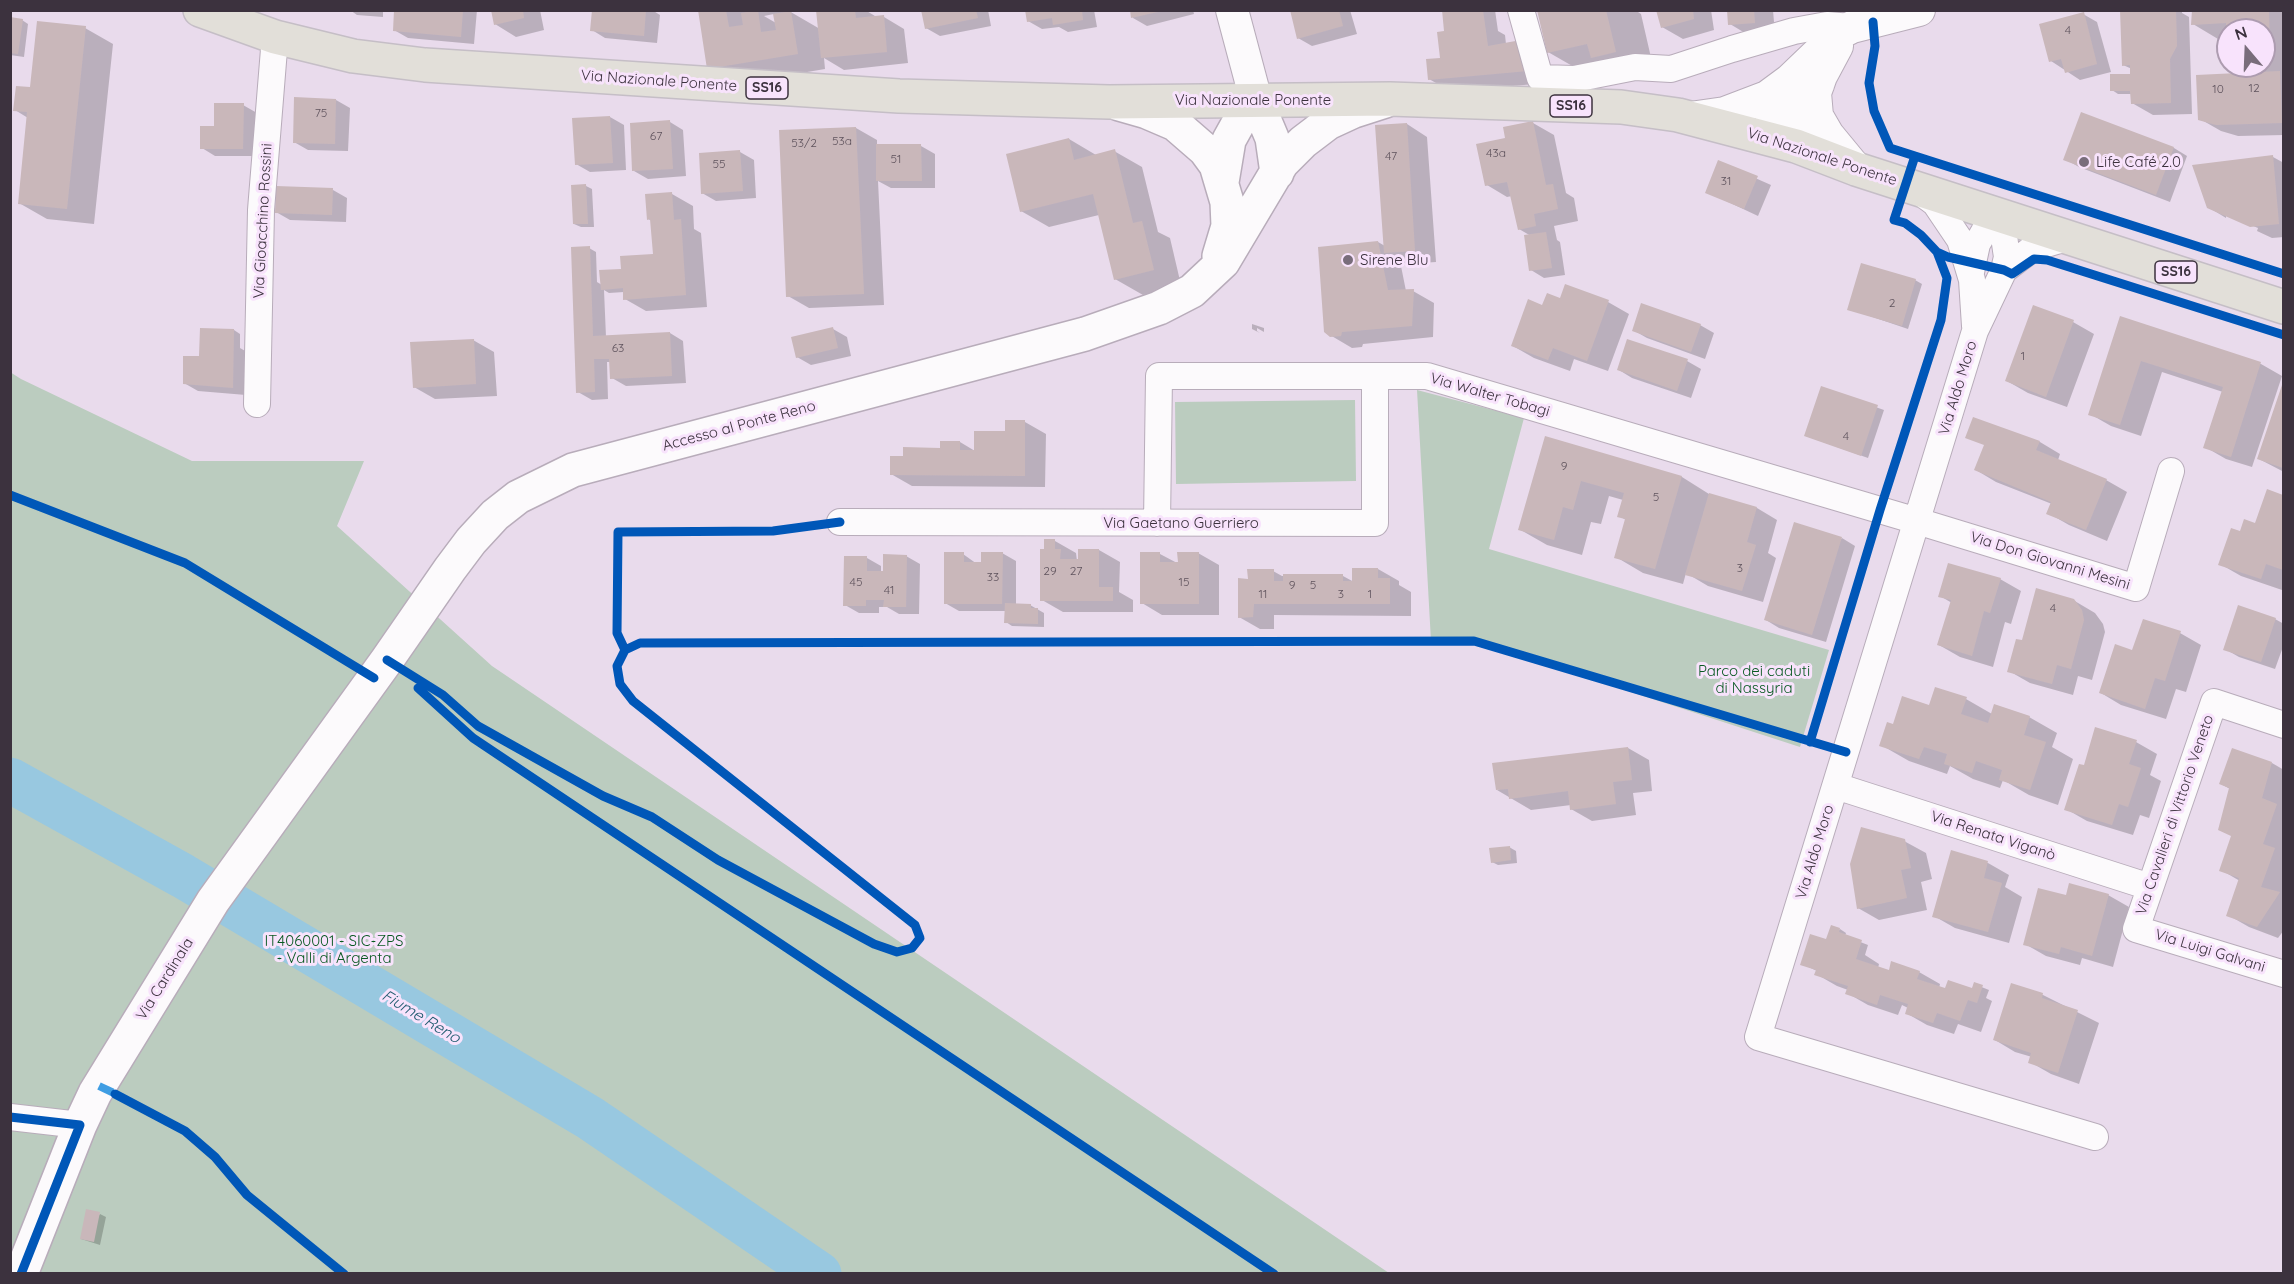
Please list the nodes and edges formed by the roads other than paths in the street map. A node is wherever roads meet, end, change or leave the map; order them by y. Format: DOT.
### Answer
graph roads {
  1 [pos="200,10"];
  2 [pos="1232,10"];
  3 [pos="1521,10"];
  4 [pos="1918,10"];
  5 [pos="1852,27"];
  6 [pos="275,37"];
  7 [pos="1804,83"];
  8 [pos="1390,99"];
  9 [pos="1256,100"];
  10 [pos="1108,102"];
  11 [pos="1690,118"];
  12 [pos="1774,140"];
  13 [pos="1856,169"];
  14 [pos="1277,173"];
  15 [pos="1222,182"];
  16 [pos="1914,188"];
  17 [pos="2001,216"];
  18 [pos="2069,237"];
  19 [pos="2004,270"];
  20 [pos="1214,271"];
  21 [pos="1971,272"];
  22 [pos="2283,307"];
  23 [pos="1976,332"];
  24 [pos="1375,376"];
  25 [pos="257,404"];
  26 [pos="2171,471"];
  27 [pos="1917,520"];
  28 [pos="840,522"];
  29 [pos="1157,523"];
  30 [pos="352,708"];
  31 [pos="2283,725"];
  32 [pos="1836,786"];
  33 [pos="2150,887"];
  34 [pos="2136,929"];
  35 [pos="2283,974"];
  36 [pos="10,1117"];
  37 [pos="80,1125"];
  38 [pos="2096,1137"];
  39 [pos="21,1274"];
  1 -- 6 [label="main road, Via Nazionale Ponente / SS16"];
  2 -- 9 [label="street"];
  3 -- 5 [label="street"];
  4 -- 5 [label="street"];
  5 -- 7 [label="street"];
  6 -- 10 [label="main road, Via Nazionale Ponente / SS16"];
  6 -- 25 [label="street, Via Gioacchino Rossini"];
  7 -- 11 [label="street"];
  7 -- 12 [label="street"];
  7 -- 13 [label="street"];
  8 -- 9 [label="main road, Via Nazionale Ponente / SS16"];
  8 -- 11 [label="main road, Via Nazionale Ponente / SS16"];
  8 -- 14 [label="main road, Accesso al Ponte Reno"];
  9 -- 10 [label="main road, Via Nazionale Ponente / SS16"];
  9 -- 14 [label="main road"];
  9 -- 15 [label="main road"];
  10 -- 15 [label="main road"];
  11 -- 12 [label="main road, Via Nazionale Ponente / SS16"];
  12 -- 13 [label="main road, Via Nazionale Ponente / SS16"];
  13 -- 16 [label="main road, Via Nazionale Ponente / SS16"];
  14 -- 20 [label="main road, Accesso al Ponte Reno"];
  15 -- 20 [label="main road"];
  16 -- 17 [label="main road, Via Nazionale Ponente / SS16"];
  16 -- 21 [label="street, Via Aldo Moro"];
  17 -- 18 [label="main road, Via Nazionale Ponente / SS16"];
  17 -- 19 [label="street, Via Aldo Moro"];
  17 -- 21 [label="street, Via Aldo Moro"];
  18 -- 19 [label="street, Via Aldo Moro"];
  18 -- 22 [label="main road, Via Nazionale Ponente / SS16"];
  19 -- 23 [label="street, Via Aldo Moro"];
  20 -- 30 [label="main road, Accesso al Ponte Reno"];
  21 -- 23 [label="street, Via Aldo Moro"];
  23 -- 27 [label="street, Via Aldo Moro"];
  24 -- 27 [label="street, Via Walter Tobagi"];
  24 -- 29 [label="street, Via Walter Tobagi"];
  24 -- 29 [label="street, Via Gaetano Guerriero"];
  26 -- 27 [label="street, Via Don Giovanni Mesini"];
  27 -- 32 [label="street, Via Aldo Moro"];
  28 -- 29 [label="street, Via Gaetano Guerriero"];
  30 -- 37 [label="main road, Via Cardinala"];
  31 -- 33 [label="street, Via Cavalieri di Vittorio Veneto"];
  32 -- 33 [label="street, Via Renata Viganò"];
  32 -- 38 [label="street, Via Aldo Moro"];
  33 -- 34 [label="street, Via Cavalieri di Vittorio Veneto"];
  34 -- 35 [label="street, Via Luigi Galvani"];
  36 -- 37 [label="street"];
  37 -- 39 [label="main road, Via Cardinala"];
}
